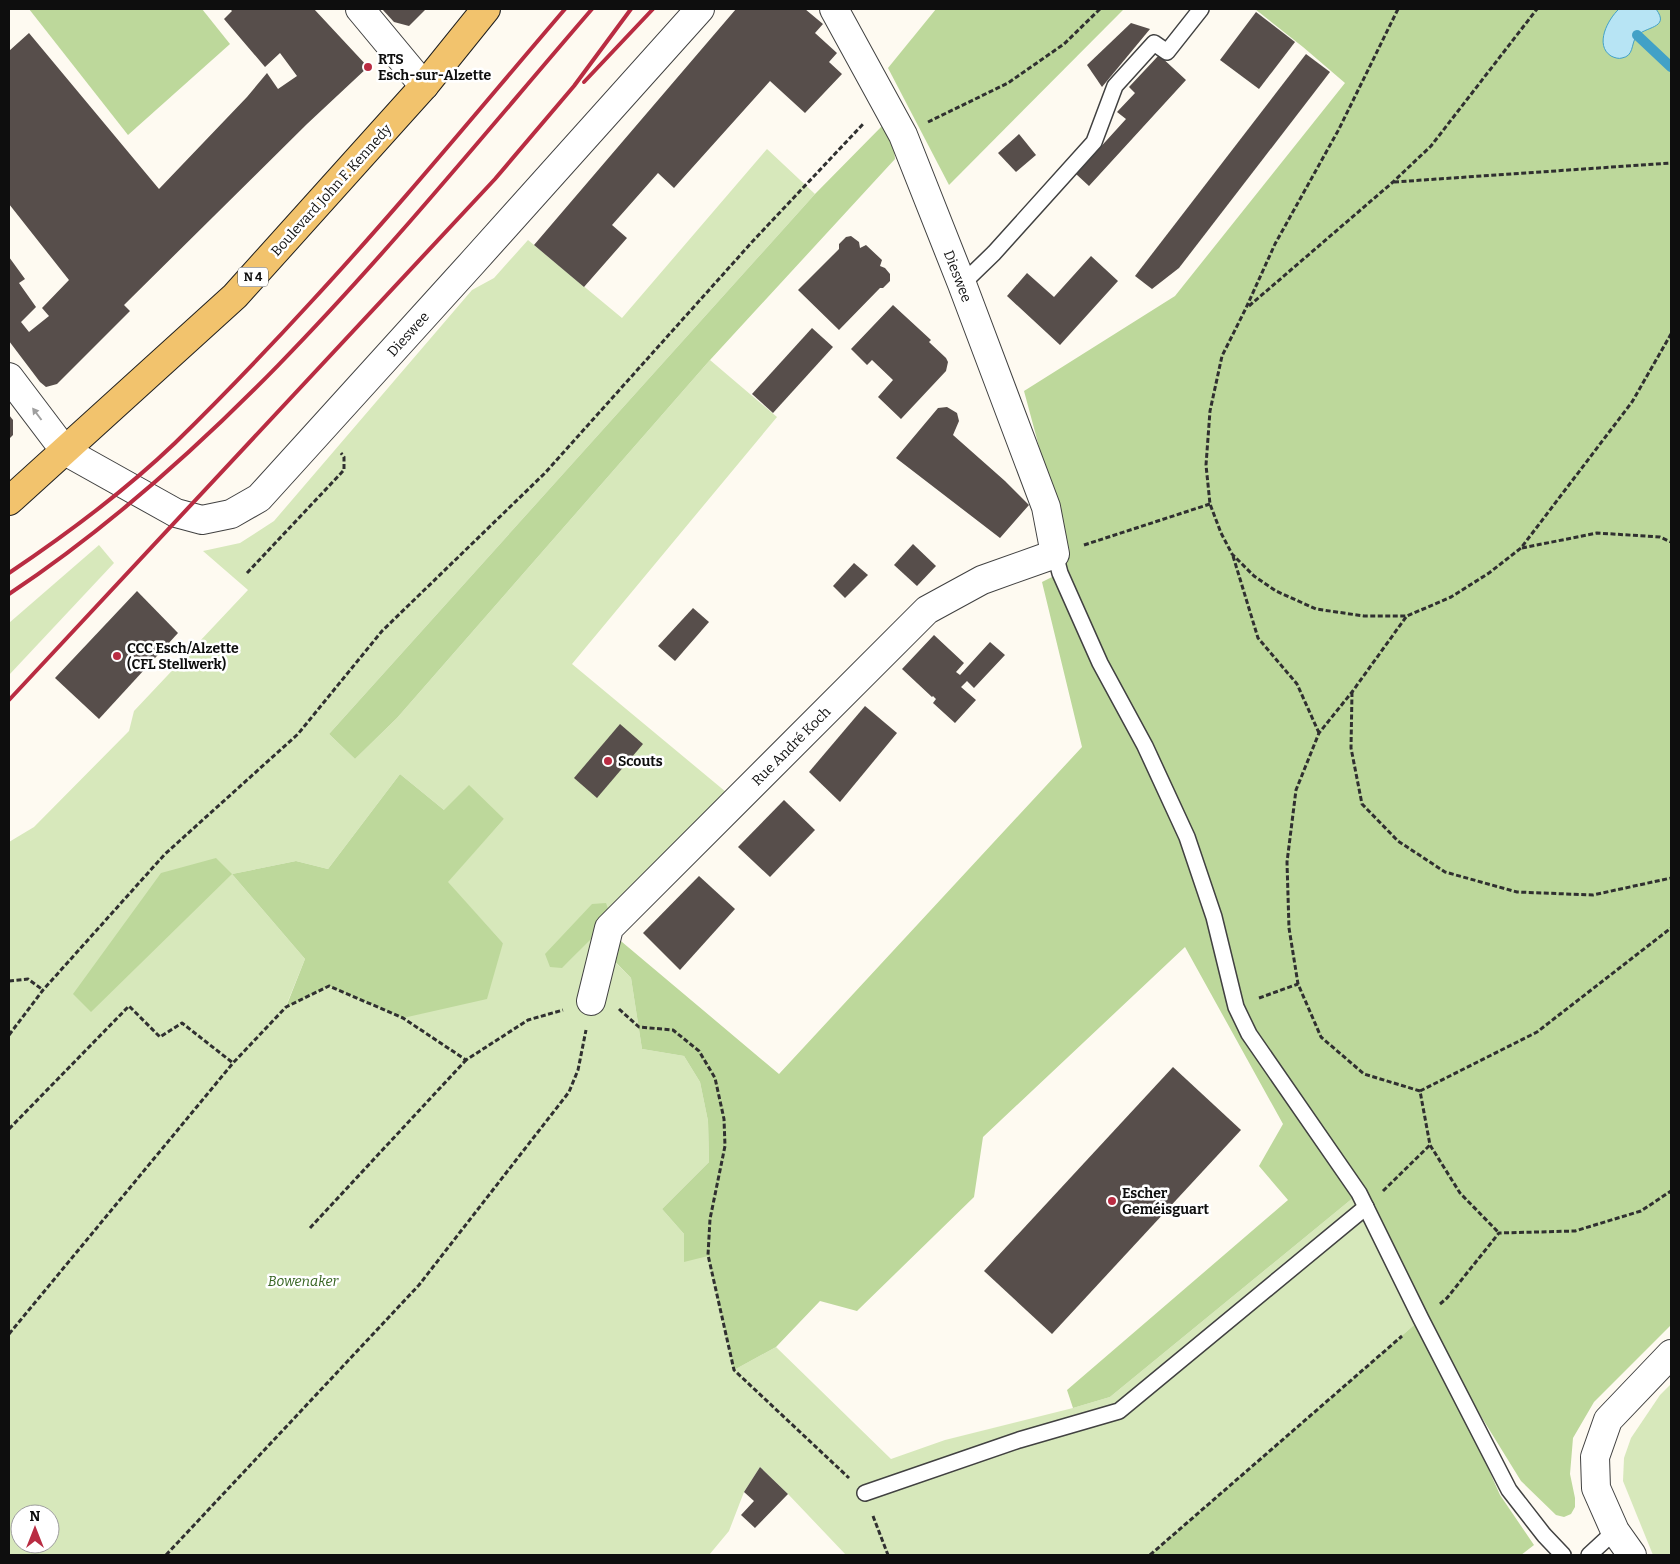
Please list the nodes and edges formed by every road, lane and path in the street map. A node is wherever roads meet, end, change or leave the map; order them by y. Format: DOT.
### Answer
graph roads {
  1 [pos="360,9"];
  2 [pos="486,9"];
  3 [pos="700,9"];
  4 [pos="834,9"];
  5 [pos="1100,9"];
  6 [pos="1201,9"];
  7 [pos="1398,9"];
  8 [pos="1537,9"];
  9 [pos="424,86"];
  10 [pos="885,101"];
  11 [pos="903,135"];
  12 [pos="1671,163"];
  13 [pos="1393,182"];
  14 [pos="962,284"];
  15 [pos="1246,308"];
  16 [pos="1671,334"];
  17 [pos="9,377"];
  18 [pos="320,432"];
  19 [pos="65,451"];
  20 [pos="9,501"];
  21 [pos="1210,504"];
  22 [pos="1671,542"];
  23 [pos="1521,548"];
  24 [pos="1055,554"];
  25 [pos="1232,554"];
  26 [pos="247,573"];
  27 [pos="1407,616"];
  28 [pos="1352,692"];
  29 [pos="1319,733"];
  30 [pos="1671,878"];
  31 [pos="1671,928"];
  32 [pos="9,981"];
  33 [pos="1298,984"];
  34 [pos="43,990"];
  35 [pos="591,1001"];
  36 [pos="1236,1007"];
  37 [pos="9,1035"];
  38 [pos="466,1060"];
  39 [pos="233,1063"];
  40 [pos="1420,1091"];
  41 [pos="9,1129"];
  42 [pos="1430,1145"];
  43 [pos="1671,1191"];
  44 [pos="1366,1207"];
  45 [pos="310,1228"];
  46 [pos="1499,1233"];
  47 [pos="1421,1320"];
  48 [pos="9,1334"];
  49 [pos="1671,1354"];
  50 [pos="865,1493"];
  51 [pos="1615,1531"];
  52 [pos="166,1555"];
  53 [pos="888,1555"];
  54 [pos="1150,1555"];
  55 [pos="1563,1555"];
  56 [pos="1589,1555"];
  57 [pos="1632,1555"];
  1 -- 9 [label="street"];
  2 -- 9 [label="main road, Boulevard John F. Kennedy / N 4"];
  3 -- 18 [label="street, Dieswee"];
  4 -- 10 [label="street, Dieswee"];
  5 -- 11 [label="path"];
  6 -- 14 [label="lane"];
  7 -- 15 [label="path"];
  8 -- 13 [label="path"];
  9 -- 19 [label="main road, Boulevard John F. Kennedy / N 4"];
  10 -- 11 [label="street, Dieswee"];
  10 -- 34 [label="path"];
  11 -- 14 [label="street, Dieswee"];
  12 -- 13 [label="path"];
  13 -- 15 [label="path"];
  14 -- 24 [label="street, Dieswee"];
  15 -- 21 [label="path"];
  16 -- 23 [label="path"];
  19 -- 17 [label="street, one-way"];
  18 -- 19 [label="street, Dieswee"];
  18 -- 26 [label="path"];
  19 -- 20 [label="main road, Boulevard John F. Kennedy / N 4"];
  21 -- 24 [label="path"];
  21 -- 25 [label="path"];
  22 -- 23 [label="path"];
  23 -- 27 [label="path"];
  24 -- 35 [label="street, Rue André Koch"];
  24 -- 36 [label="lane"];
  25 -- 27 [label="path"];
  25 -- 29 [label="path"];
  27 -- 28 [label="path"];
  28 -- 29 [label="path"];
  28 -- 30 [label="path"];
  29 -- 33 [label="path"];
  31 -- 40 [label="path"];
  32 -- 34 [label="path"];
  33 -- 36 [label="path"];
  33 -- 40 [label="path"];
  34 -- 37 [label="path"];
  35 -- 38 [label="path"];
  35 -- 50 [label="path"];
  35 -- 52 [label="path"];
  36 -- 44 [label="lane"];
  38 -- 39 [label="path"];
  38 -- 45 [label="path"];
  39 -- 41 [label="path"];
  39 -- 48 [label="path"];
  40 -- 42 [label="path"];
  42 -- 44 [label="path"];
  42 -- 46 [label="path"];
  43 -- 46 [label="path"];
  44 -- 47 [label="lane"];
  44 -- 50 [label="lane"];
  46 -- 47 [label="path"];
  47 -- 54 [label="path"];
  47 -- 55 [label="lane"];
  49 -- 51 [label="street"];
  50 -- 53 [label="path"];
  51 -- 56 [label="lane"];
  51 -- 57 [label="street"];
}
